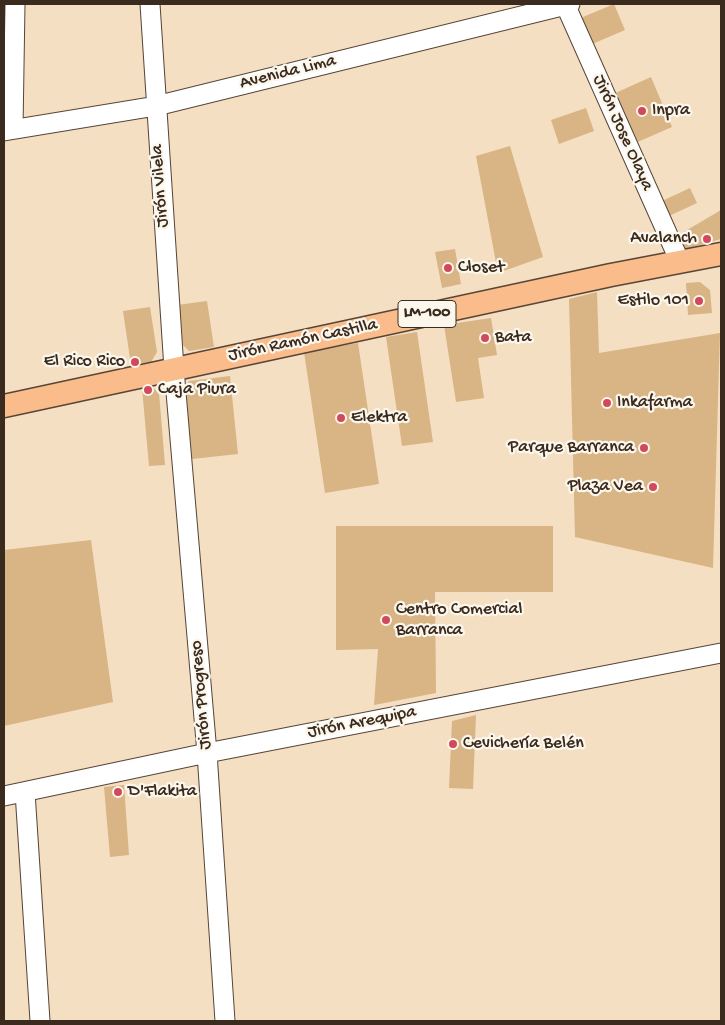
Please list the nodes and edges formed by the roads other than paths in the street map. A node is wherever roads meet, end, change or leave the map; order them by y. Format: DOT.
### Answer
graph roads {
  1 [pos="15,4"];
  2 [pos="150,4"];
  3 [pos="567,4"];
  4 [pos="156,106"];
  5 [pos="8,130"];
  6 [pos="721,254"];
  7 [pos="680,262"];
  8 [pos="174,369"];
  9 [pos="4,406"];
  10 [pos="721,653"];
  11 [pos="207,753"];
  12 [pos="25,792"];
  13 [pos="4,796"];
  14 [pos="40,1021"];
  15 [pos="225,1021"];
  1 -- 5 [label="street"];
  2 -- 4 [label="street, Jirón Vilela"];
  3 -- 4 [label="street, Avenida Lima"];
  3 -- 7 [label="street, Jirón Jose Olaya"];
  4 -- 5 [label="street, Avenida Lima"];
  4 -- 8 [label="street, Jirón Vilela"];
  6 -- 7 [label="main road, Jirón Ramón Castilla / LM-100"];
  7 -- 8 [label="main road, Jirón Ramón Castilla / LM-100"];
  8 -- 9 [label="main road, Jirón Ramón Castilla / LM-100"];
  8 -- 11 [label="street, Jirón Progreso"];
  10 -- 11 [label="street, Jirón Arequipa"];
  11 -- 12 [label="street, Jirón Arequipa"];
  11 -- 15 [label="street, Jirón Progreso"];
  12 -- 13 [label="street, Jirón Arequipa"];
  12 -- 14 [label="street"];
}
